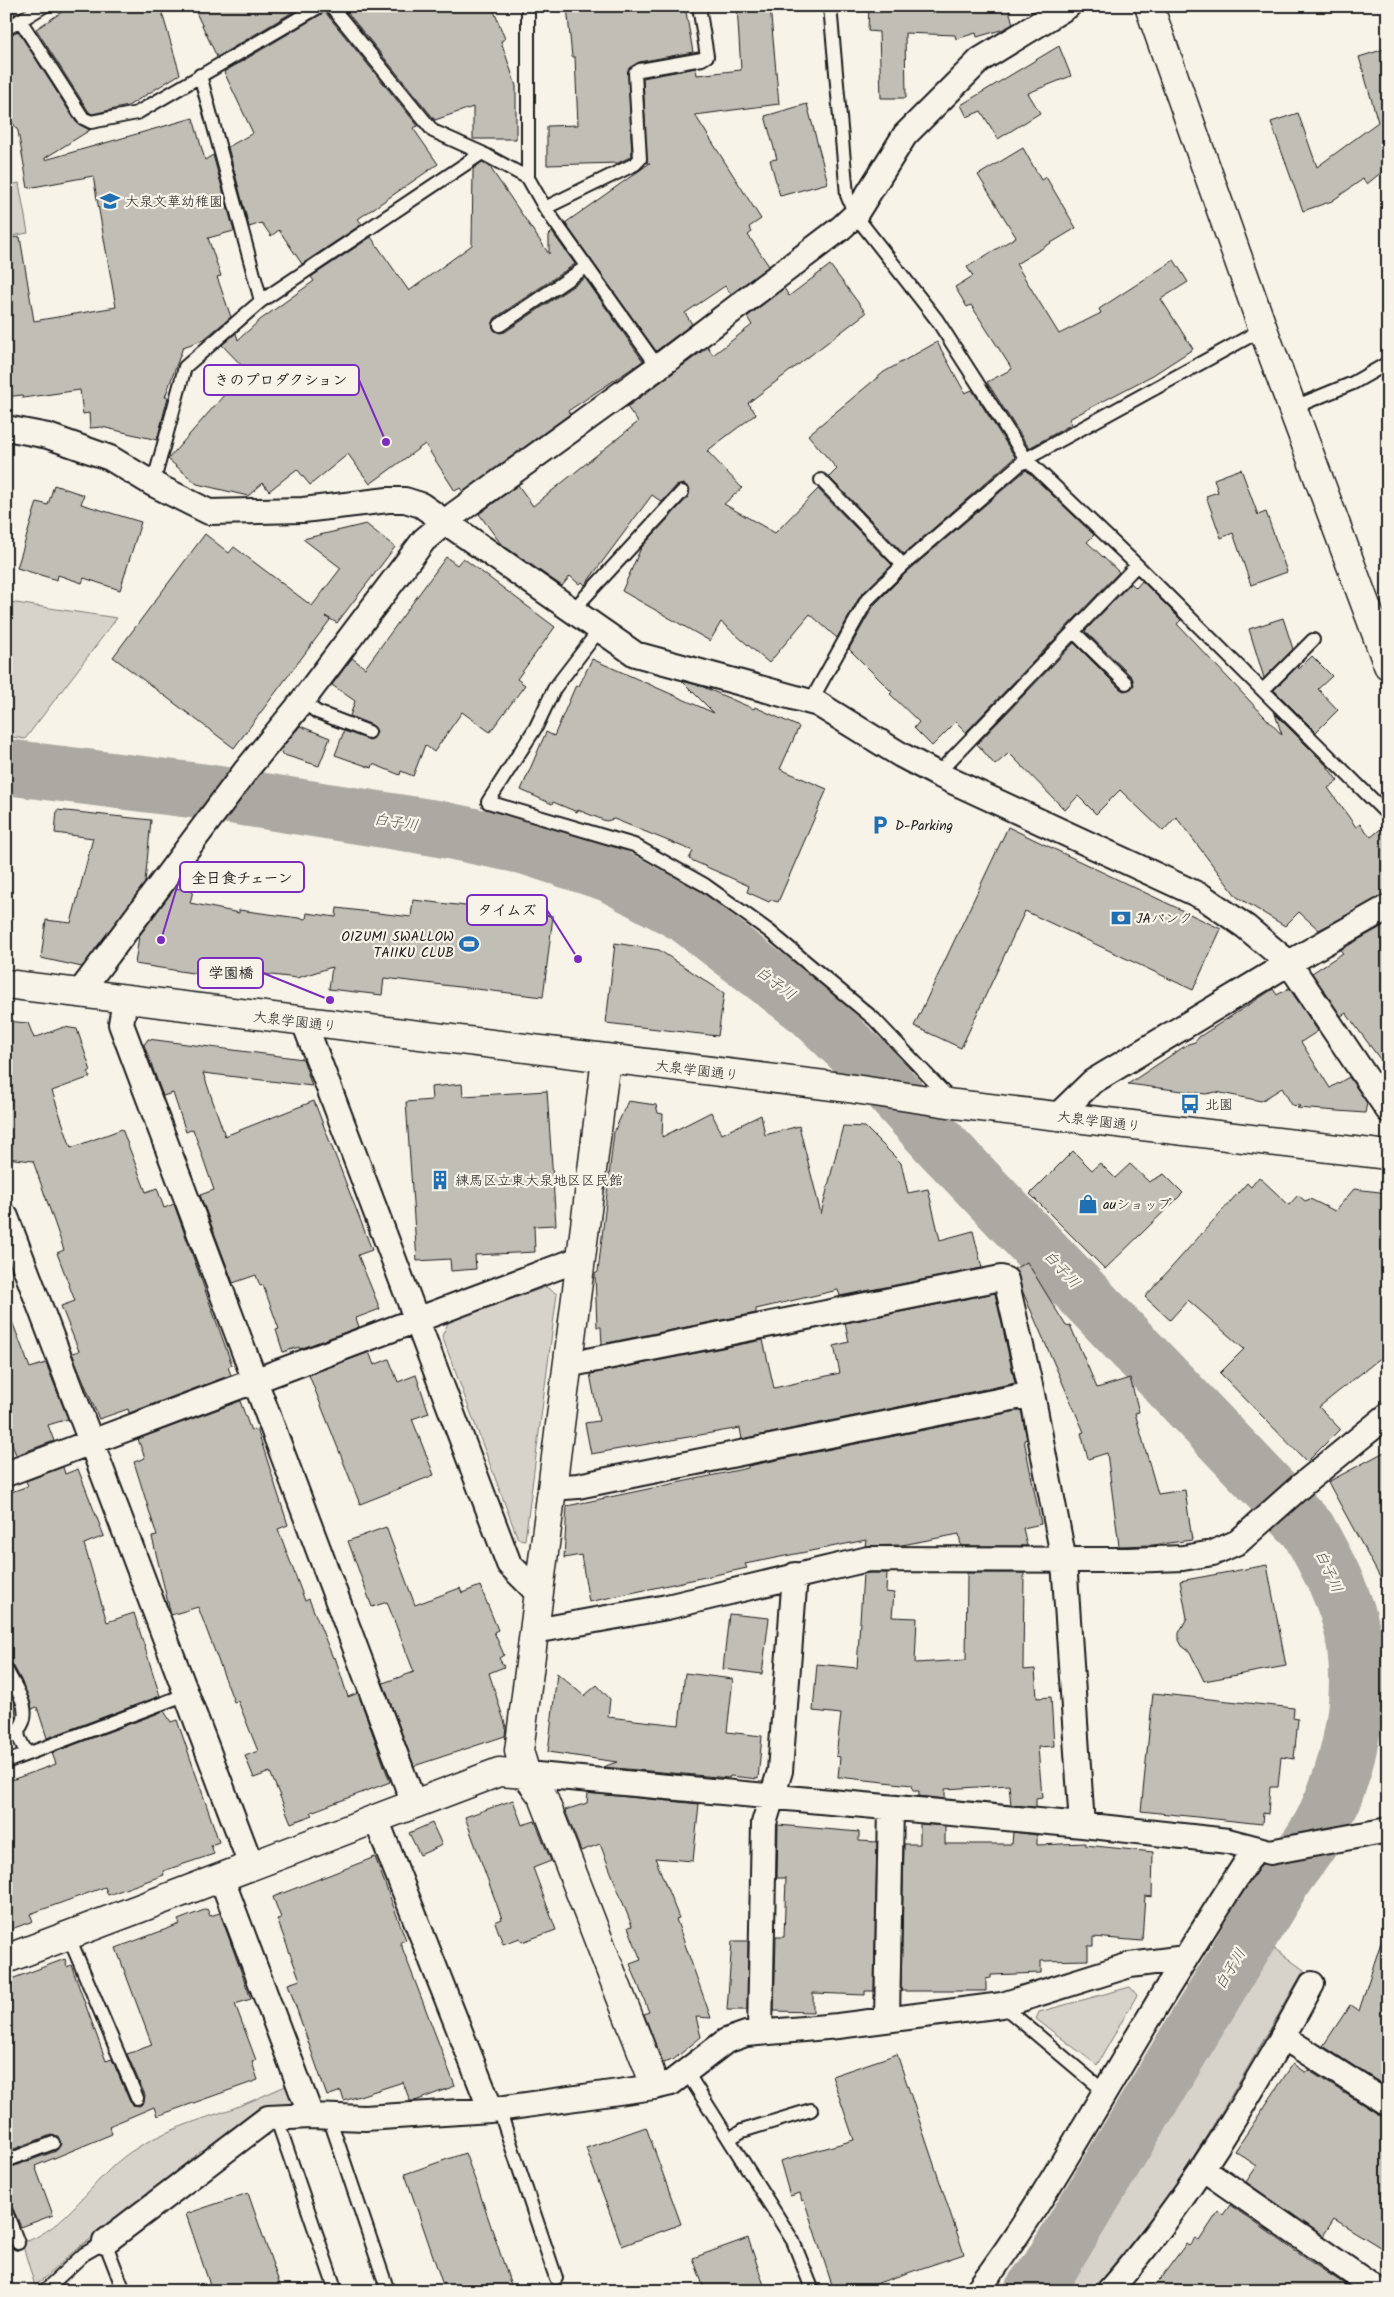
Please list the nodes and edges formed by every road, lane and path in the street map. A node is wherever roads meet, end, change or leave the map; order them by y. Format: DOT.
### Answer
graph roads {
  1 [pos="44,6"];
  2 [pos="320,6"];
  3 [pos="331,6"];
  4 [pos="528,6"];
  5 [pos="699,6"];
  6 [pos="830,6"];
  7 [pos="1068,6"];
  8 [pos="1150,6"];
  9 [pos="20,20"];
  10 [pos="6,29"];
  11 [pos="200,75"];
  12 [pos="482,153"];
  13 [pos="528,178"];
  14 [pos="544,208"];
  15 [pos="855,215"];
  16 [pos="586,267"];
  17 [pos="260,302"];
  18 [pos="500,325"];
  19 [pos="1263,329"];
  20 [pos="1388,363"];
  21 [pos="658,367"];
  22 [pos="1292,408"];
  23 [pos="6,428"];
  24 [pos="1026,459"];
  25 [pos="821,480"];
  26 [pos="153,484"];
  27 [pos="682,492"];
  28 [pos="444,522"];
  29 [pos="903,565"];
  30 [pos="1137,565"];
  31 [pos="572,611"];
  32 [pos="600,629"];
  33 [pos="1074,632"];
  34 [pos="1314,640"];
  35 [pos="1388,665"];
  36 [pos="1126,683"];
  37 [pos="1263,690"];
  38 [pos="302,701"];
  39 [pos="811,701"];
  40 [pos="369,732"];
  41 [pos="938,774"];
  42 [pos="1388,815"];
  43 [pos="1388,907"];
  44 [pos="1289,963"];
  45 [pos="6,984"];
  46 [pos="80,992"];
  47 [pos="125,1000"];
  48 [pos="304,1022"];
  49 [pos="606,1058"];
  50 [pos="947,1103"];
  51 [pos="1388,1110"];
  52 [pos="1057,1116"];
  53 [pos="1388,1155"];
  54 [pos="6,1217"];
  55 [pos="582,1258"];
  56 [pos="417,1319"];
  57 [pos="568,1365"];
  58 [pos="255,1379"];
  59 [pos="1032,1394"];
  60 [pos="1388,1415"];
  61 [pos="93,1441"];
  62 [pos="6,1474"];
  63 [pos="552,1488"];
  64 [pos="1064,1561"];
  65 [pos="795,1576"];
  66 [pos="539,1594"];
  67 [pos="535,1631"];
  68 [pos="6,1669"];
  69 [pos="187,1694"];
  70 [pos="28,1754"];
  71 [pos="6,1762"];
  72 [pos="526,1774"];
  73 [pos="771,1798"];
  74 [pos="414,1804"];
  75 [pos="891,1808"];
  76 [pos="376,1819"];
  77 [pos="1082,1825"];
  78 [pos="1388,1830"];
  79 [pos="1265,1850"];
  80 [pos="251,1865"];
  81 [pos="221,1877"];
  82 [pos="68,1935"];
  83 [pos="1184,1958"];
  84 [pos="6,1959"];
  85 [pos="1312,1984"];
  86 [pos="1002,2005"];
  87 [pos="887,2018"];
  88 [pos="760,2032"];
  89 [pos="1283,2036"];
  90 [pos="686,2071"];
  91 [pos="652,2080"];
  92 [pos="1105,2092"];
  93 [pos="137,2098"];
  94 [pos="1388,2104"];
  95 [pos="495,2110"];
  96 [pos="811,2110"];
  97 [pos="320,2116"];
  98 [pos="276,2118"];
  99 [pos="729,2139"];
  100 [pos="53,2143"];
  101 [pos="6,2161"];
  102 [pos="1202,2168"];
  103 [pos="6,2212"];
  104 [pos="105,2242"];
  105 [pos="18,2243"];
  106 [pos="556,2278"];
  107 [pos="44,2291"];
  108 [pos="124,2291"];
  109 [pos="336,2291"];
  110 [pos="388,2291"];
  111 [pos="812,2291"];
  112 [pos="977,2291"];
  113 [pos="1109,2291"];
  114 [pos="1379,2291"];
  1 -- 9 [label="lane"];
  2 -- 11 [label="lane"];
  3 -- 12 [label="lane"];
  4 -- 13 [label="lane"];
  5 -- 14 [label="lane"];
  6 -- 15 [label="lane"];
  7 -- 15 [label="street"];
  8 -- 19 [label="street"];
  9 -- 10 [label="lane"];
  9 -- 11 [label="lane"];
  11 -- 17 [label="lane"];
  12 -- 13 [label="lane"];
  12 -- 17 [label="lane"];
  13 -- 14 [label="lane"];
  14 -- 16 [label="lane"];
  15 -- 21 [label="street"];
  15 -- 24 [label="lane"];
  16 -- 18 [label="lane"];
  16 -- 21 [label="lane"];
  17 -- 26 [label="lane"];
  19 -- 22 [label="street"];
  19 -- 24 [label="lane"];
  20 -- 22 [label="lane"];
  21 -- 28 [label="street"];
  22 -- 35 [label="street"];
  23 -- 26 [label="street"];
  24 -- 29 [label="lane"];
  24 -- 30 [label="lane"];
  25 -- 29 [label="lane"];
  26 -- 28 [label="street"];
  27 -- 31 [label="lane"];
  28 -- 31 [label="street"];
  28 -- 38 [label="street"];
  29 -- 39 [label="lane"];
  30 -- 33 [label="lane"];
  30 -- 37 [label="lane"];
  31 -- 32 [label="street"];
  32 -- 39 [label="street"];
  32 -- 50 [label="lane"];
  33 -- 36 [label="lane"];
  33 -- 41 [label="lane"];
  34 -- 37 [label="lane"];
  37 -- 42 [label="lane"];
  38 -- 40 [label="lane"];
  38 -- 46 [label="street"];
  39 -- 41 [label="street"];
  41 -- 44 [label="street"];
  43 -- 44 [label="street"];
  44 -- 51 [label="street"];
  44 -- 52 [label="street"];
  45 -- 46 [label="street, 大泉学園通り"];
  46 -- 47 [label="street, 大泉学園通り"];
  47 -- 48 [label="street, 大泉学園通り"];
  47 -- 58 [label="street"];
  48 -- 49 [label="street, 大泉学園通り"];
  48 -- 56 [label="street"];
  49 -- 50 [label="street, 大泉学園通り"];
  49 -- 55 [label="street"];
  50 -- 52 [label="street, 大泉学園通り"];
  52 -- 53 [label="street, 大泉学園通り"];
  54 -- 61 [label="street"];
  55 -- 56 [label="street"];
  55 -- 57 [label="street"];
  56 -- 58 [label="street"];
  56 -- 66 [label="street"];
  57 -- 59 [label="street"];
  57 -- 63 [label="street"];
  58 -- 61 [label="street"];
  58 -- 74 [label="street"];
  59 -- 63 [label="street"];
  59 -- 64 [label="street"];
  60 -- 64 [label="street"];
  61 -- 62 [label="street"];
  61 -- 69 [label="street"];
  63 -- 66 [label="street"];
  64 -- 65 [label="street"];
  64 -- 77 [label="street"];
  65 -- 67 [label="street"];
  65 -- 73 [label="street"];
  66 -- 67 [label="street"];
  67 -- 72 [label="street"];
  68 -- 70 [label="lane"];
  69 -- 70 [label="lane"];
  69 -- 80 [label="street"];
  70 -- 71 [label="lane"];
  72 -- 73 [label="street"];
  72 -- 74 [label="street"];
  72 -- 91 [label="street"];
  73 -- 75 [label="street"];
  73 -- 88 [label="street"];
  74 -- 76 [label="street"];
  75 -- 77 [label="street"];
  75 -- 87 [label="street"];
  76 -- 80 [label="street"];
  76 -- 95 [label="street"];
  77 -- 79 [label="street"];
  78 -- 79 [label="street"];
  79 -- 83 [label="street"];
  80 -- 81 [label="street"];
  81 -- 82 [label="street"];
  81 -- 97 [label="street"];
  82 -- 84 [label="street"];
  82 -- 93 [label="lane"];
  83 -- 86 [label="street"];
  83 -- 92 [label="street"];
  85 -- 89 [label="street"];
  86 -- 87 [label="street"];
  86 -- 92 [label="lane"];
  87 -- 88 [label="street"];
  88 -- 90 [label="street"];
  89 -- 94 [label="street"];
  89 -- 102 [label="street"];
  90 -- 91 [label="street"];
  90 -- 99 [label="lane"];
  91 -- 95 [label="street"];
  92 -- 112 [label="street"];
  95 -- 97 [label="street"];
  95 -- 106 [label="lane"];
  96 -- 99 [label="lane"];
  97 -- 98 [label="street"];
  97 -- 110 [label="lane"];
  98 -- 104 [label="street"];
  98 -- 109 [label="lane"];
  99 -- 111 [label="lane"];
  100 -- 101 [label="lane"];
  102 -- 113 [label="street"];
  102 -- 114 [label="street"];
  103 -- 105 [label="lane"];
  104 -- 107 [label="lane"];
  104 -- 108 [label="lane"];
}
